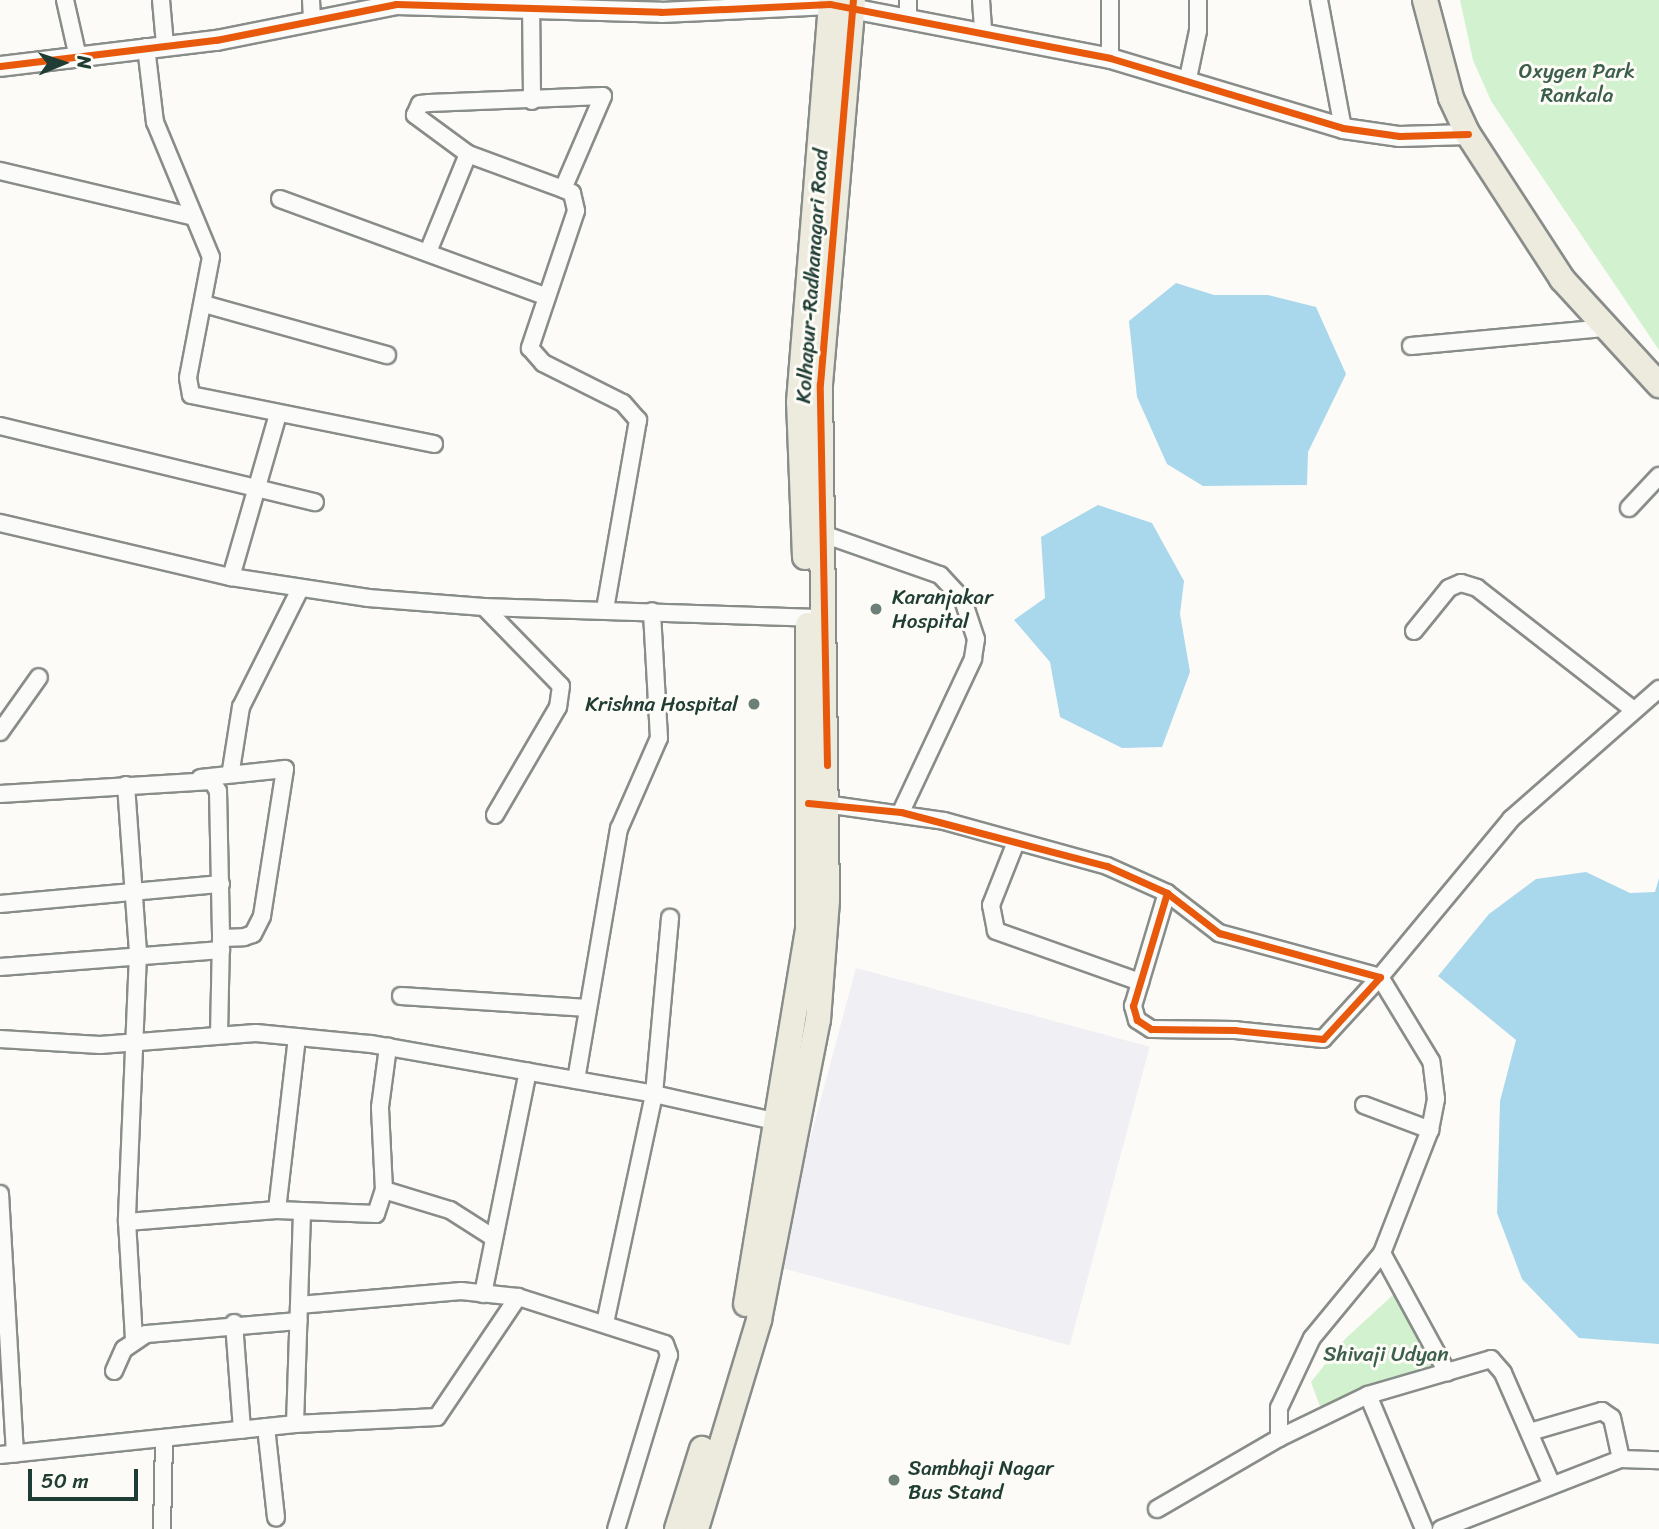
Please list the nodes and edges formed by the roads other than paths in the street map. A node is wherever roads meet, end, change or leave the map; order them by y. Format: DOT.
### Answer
graph roads {
  1 [pos="65,0"];
  2 [pos="161,0"];
  3 [pos="981,0"];
  4 [pos="1110,0"];
  5 [pos="1198,0"];
  6 [pos="1319,0"];
  7 [pos="1425,0"];
  8 [pos="767,3"];
  9 [pos="842,3"];
  10 [pos="531,5"];
  11 [pos="661,6"];
  12 [pos="312,9"];
  13 [pos="908,9"];
  14 [pos="983,31"];
  15 [pos="156,46"];
  16 [pos="77,53"];
  17 [pos="1110,58"];
  18 [pos="0,66"];
  19 [pos="1187,83"];
  20 [pos="532,101"];
  21 [pos="1343,128"];
  22 [pos="1468,134"];
  23 [pos="468,154"];
  24 [pos="0,171"];
  25 [pos="563,189"];
  26 [pos="280,199"];
  27 [pos="191,216"];
  28 [pos="428,251"];
  29 [pos="545,296"];
  30 [pos="204,304"];
  31 [pos="1606,328"];
  32 [pos="1411,346"];
  33 [pos="387,355"];
  34 [pos="1659,384"];
  35 [pos="278,414"];
  36 [pos="0,426"];
  37 [pos="434,444"];
  38 [pos="1659,476"];
  39 [pos="254,487"];
  40 [pos="315,502"];
  41 [pos="1629,508"];
  42 [pos="0,523"];
  43 [pos="820,533"];
  44 [pos="231,577"];
  45 [pos="300,589"];
  46 [pos="484,607"];
  47 [pos="605,609"];
  48 [pos="652,611"];
  49 [pos="816,618"];
  50 [pos="1414,631"];
  51 [pos="39,677"];
  52 [pos="1659,689"];
  53 [pos="1632,708"];
  54 [pos="0,732"];
  55 [pos="231,771"];
  56 [pos="200,778"];
  57 [pos="126,785"];
  58 [pos="0,794"];
  59 [pos="817,803"];
  60 [pos="901,812"];
  61 [pos="495,815"];
  62 [pos="1016,842"];
  63 [pos="221,884"];
  64 [pos="134,891"];
  65 [pos="1167,893"];
  66 [pos="0,904"];
  67 [pos="670,918"];
  68 [pos="221,944"];
  69 [pos="138,954"];
  70 [pos="0,967"];
  71 [pos="1380,977"];
  72 [pos="1140,982"];
  73 [pos="401,996"];
  74 [pos="587,1008"];
  75 [pos="219,1035"];
  76 [pos="297,1037"];
  77 [pos="0,1039"];
  78 [pos="131,1043"];
  79 [pos="388,1047"];
  80 [pos="528,1071"];
  81 [pos="576,1080"];
  82 [pos="654,1094"];
  83 [pos="1364,1105"];
  84 [pos="789,1124"];
  85 [pos="1430,1130"];
  86 [pos="384,1190"];
  87 [pos="0,1194"];
  88 [pos="277,1210"];
  89 [pos="302,1211"];
  90 [pos="127,1222"];
  91 [pos="494,1238"];
  92 [pos="1382,1254"];
  93 [pos="483,1294"];
  94 [pos="518,1297"];
  95 [pos="298,1313"];
  96 [pos="605,1323"];
  97 [pos="234,1324"];
  98 [pos="134,1339"];
  99 [pos="114,1371"];
  100 [pos="1447,1372"];
  101 [pos="1368,1395"];
  102 [pos="295,1424"];
  103 [pos="266,1427"];
  104 [pos="242,1430"];
  105 [pos="1530,1432"];
  106 [pos="164,1438"];
  107 [pos="1279,1438"];
  108 [pos="7,1455"];
  109 [pos="1621,1459"];
  110 [pos="1659,1460"];
  111 [pos="1551,1483"];
  112 [pos="1157,1509"];
  113 [pos="276,1517"];
  114 [pos="162,1529"];
  115 [pos="616,1529"];
  116 [pos="677,1529"];
  117 [pos="696,1529"];
  118 [pos="1424,1529"];
  119 [pos="1441,1529"];
  1 -- 16 [label="street"];
  2 -- 15 [label="street"];
  3 -- 14 [label="street"];
  4 -- 17 [label="street"];
  5 -- 19 [label="street"];
  6 -- 21 [label="street"];
  7 -- 22 [label="main road"];
  8 -- 9 [label="street"];
  8 -- 11 [label="street"];
  9 -- 13 [label="street"];
  9 -- 43 [label="main road, Kolhapur-Radhanagari Road"];
  9 -- 49 [label="main road"];
  10 -- 11 [label="street"];
  10 -- 12 [label="street"];
  10 -- 20 [label="street"];
  12 -- 15 [label="street"];
  13 -- 14 [label="street"];
  14 -- 17 [label="street"];
  15 -- 16 [label="street"];
  15 -- 27 [label="street"];
  16 -- 18 [label="street"];
  17 -- 19 [label="street"];
  19 -- 21 [label="street"];
  20 -- 23 [label="street"];
  20 -- 25 [label="street"];
  21 -- 22 [label="street"];
  22 -- 31 [label="main road"];
  23 -- 25 [label="street"];
  23 -- 28 [label="street"];
  24 -- 27 [label="street"];
  25 -- 29 [label="street"];
  26 -- 28 [label="street"];
  27 -- 30 [label="street"];
  28 -- 29 [label="street"];
  29 -- 47 [label="street"];
  30 -- 33 [label="street"];
  30 -- 35 [label="street"];
  31 -- 32 [label="street"];
  31 -- 34 [label="main road"];
  35 -- 37 [label="street"];
  35 -- 39 [label="street"];
  36 -- 39 [label="street"];
  38 -- 41 [label="street"];
  39 -- 40 [label="street"];
  39 -- 44 [label="street"];
  42 -- 44 [label="street"];
  43 -- 49 [label="main road, Kolhapur-Radhanagari Road"];
  43 -- 60 [label="street"];
  44 -- 45 [label="street"];
  45 -- 46 [label="street"];
  45 -- 55 [label="street"];
  46 -- 47 [label="street"];
  46 -- 61 [label="street"];
  47 -- 48 [label="street"];
  48 -- 49 [label="street"];
  48 -- 74 [label="street"];
  49 -- 59 [label="main road"];
  49 -- 59 [label="main road, Kolhapur-Radhanagari Road"];
  50 -- 53 [label="street"];
  51 -- 54 [label="street"];
  52 -- 53 [label="street"];
  53 -- 71 [label="street"];
  55 -- 56 [label="street"];
  55 -- 68 [label="street"];
  56 -- 57 [label="street"];
  56 -- 63 [label="street"];
  57 -- 58 [label="street"];
  57 -- 64 [label="street"];
  59 -- 60 [label="street"];
  59 -- 84 [label="main road"];
  60 -- 62 [label="street"];
  62 -- 65 [label="street"];
  62 -- 72 [label="street"];
  63 -- 64 [label="street"];
  63 -- 68 [label="street"];
  64 -- 66 [label="street"];
  64 -- 69 [label="street"];
  65 -- 71 [label="street"];
  65 -- 72 [label="street"];
  67 -- 82 [label="street"];
  68 -- 69 [label="street"];
  68 -- 75 [label="street"];
  69 -- 70 [label="street"];
  69 -- 78 [label="street"];
  71 -- 72 [label="street"];
  71 -- 85 [label="street"];
  73 -- 74 [label="street"];
  74 -- 81 [label="street"];
  75 -- 76 [label="street"];
  75 -- 78 [label="street"];
  76 -- 79 [label="street"];
  76 -- 88 [label="street"];
  77 -- 78 [label="street"];
  78 -- 90 [label="street"];
  79 -- 80 [label="street"];
  79 -- 86 [label="street"];
  80 -- 81 [label="street"];
  80 -- 91 [label="street"];
  81 -- 82 [label="street"];
  82 -- 84 [label="street"];
  82 -- 96 [label="street"];
  83 -- 85 [label="street"];
  84 -- 116 [label="main road"];
  84 -- 117 [label="main road"];
  85 -- 92 [label="street"];
  86 -- 89 [label="street"];
  86 -- 91 [label="street"];
  87 -- 108 [label="street"];
  88 -- 89 [label="street"];
  88 -- 90 [label="street"];
  89 -- 95 [label="street"];
  90 -- 98 [label="street"];
  91 -- 93 [label="street"];
  92 -- 100 [label="street"];
  92 -- 107 [label="street"];
  93 -- 94 [label="street"];
  93 -- 95 [label="street"];
  94 -- 96 [label="street"];
  94 -- 102 [label="street"];
  95 -- 97 [label="street"];
  95 -- 102 [label="street"];
  96 -- 115 [label="street"];
  97 -- 98 [label="street"];
  97 -- 104 [label="street"];
  98 -- 99 [label="street"];
  100 -- 101 [label="street"];
  100 -- 105 [label="street"];
  101 -- 107 [label="street"];
  101 -- 118 [label="street"];
  102 -- 103 [label="street"];
  103 -- 104 [label="street"];
  103 -- 113 [label="street"];
  104 -- 106 [label="street"];
  105 -- 109 [label="street"];
  105 -- 111 [label="street"];
  106 -- 108 [label="street"];
  106 -- 114 [label="street"];
  107 -- 112 [label="street"];
  109 -- 110 [label="street"];
  109 -- 111 [label="street"];
  111 -- 119 [label="street"];
}
